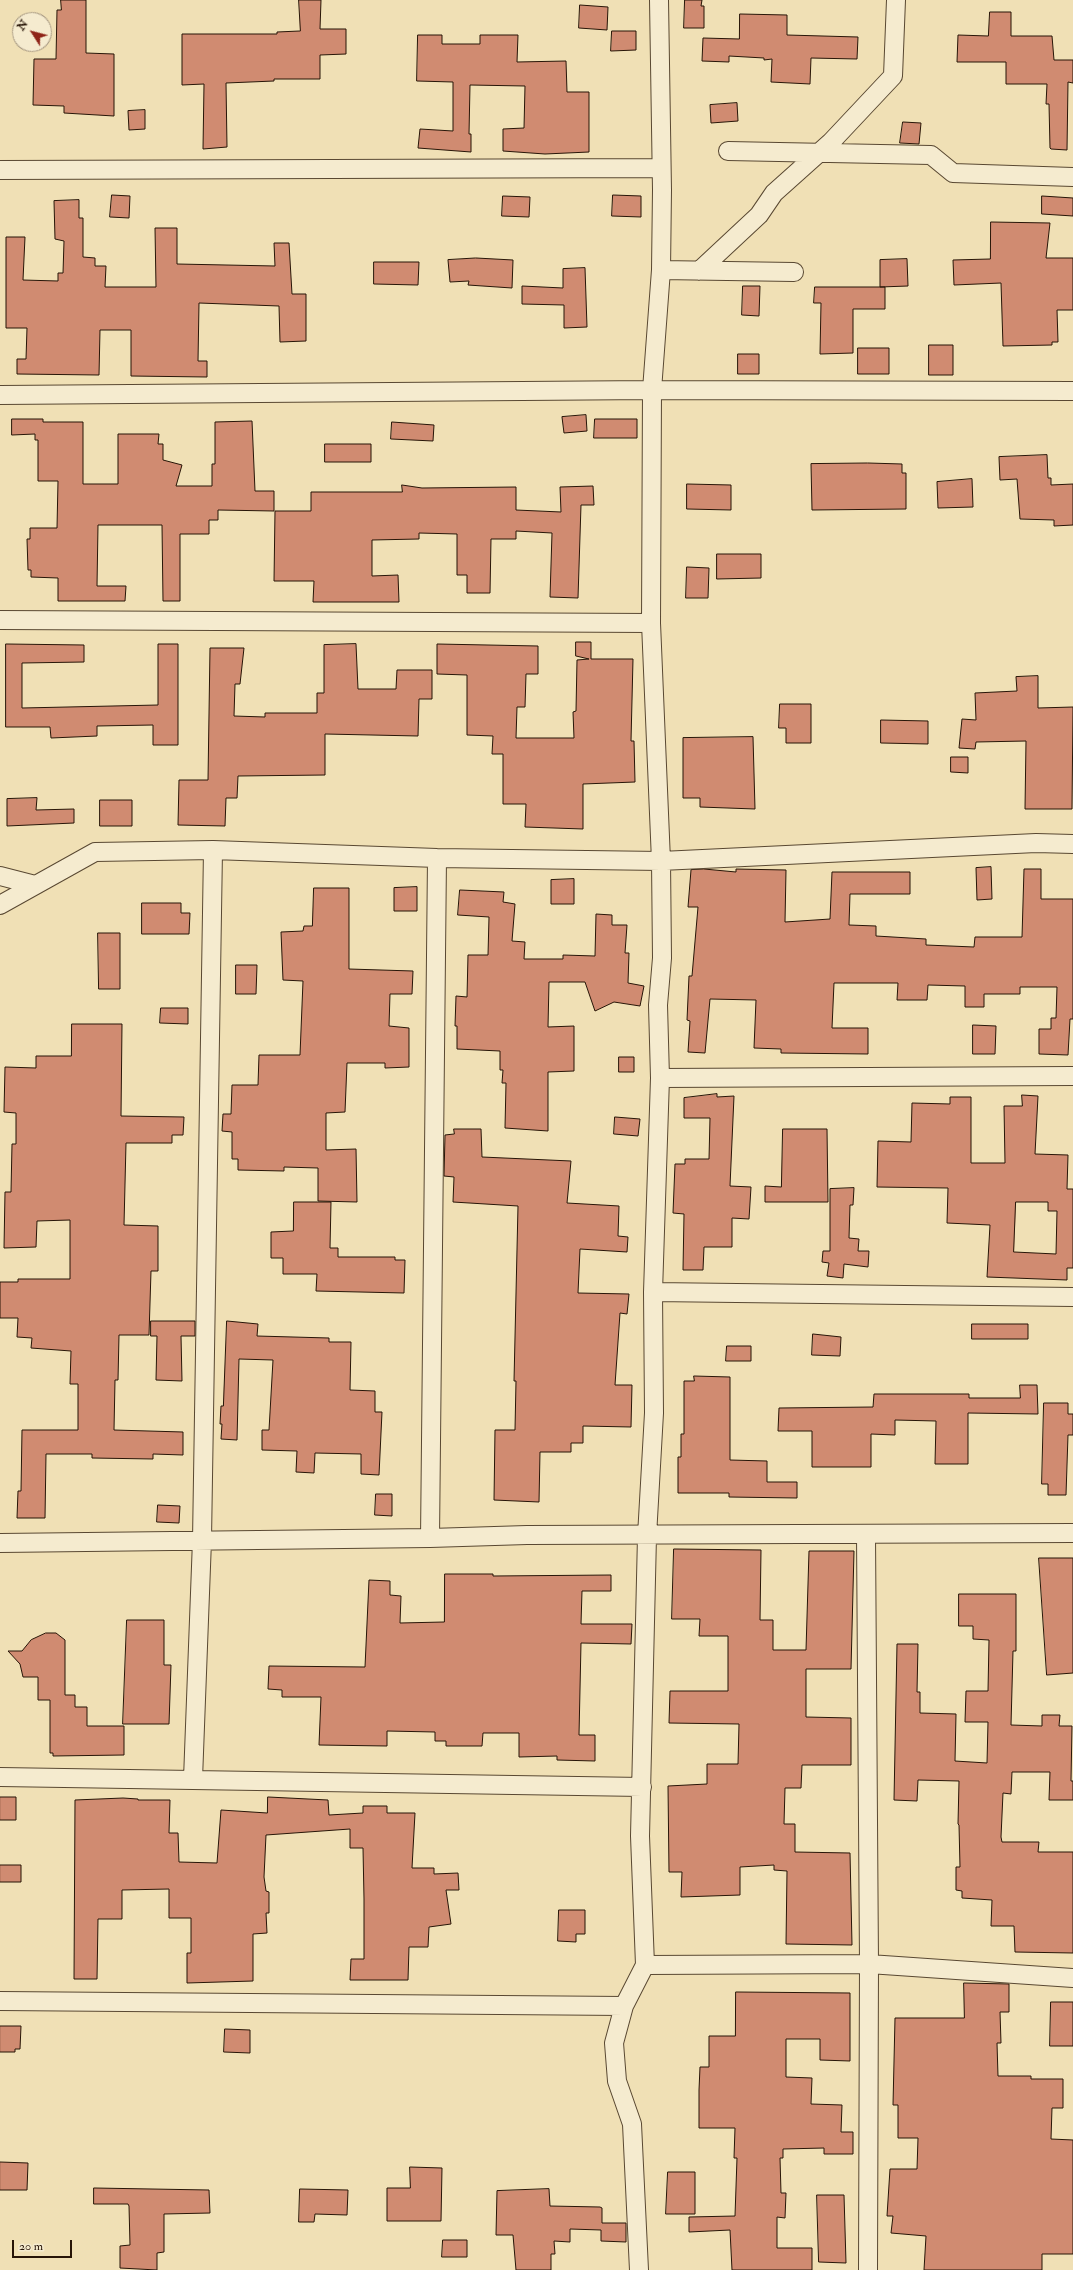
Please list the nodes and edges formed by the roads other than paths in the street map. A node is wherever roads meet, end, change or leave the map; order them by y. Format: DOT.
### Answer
graph roads {
  1 [pos="658,0"];
  2 [pos="896,0"];
  3 [pos="728,151"];
  4 [pos="819,153"];
  5 [pos="661,168"];
  6 [pos="0,170"];
  7 [pos="1073,177"];
  8 [pos="661,270"];
  9 [pos="699,271"];
  10 [pos="794,272"];
  11 [pos="652,390"];
  12 [pos="1073,391"];
  13 [pos="0,395"];
  14 [pos="0,620"];
  15 [pos="650,623"];
  16 [pos="1073,844"];
  17 [pos="213,850"];
  18 [pos="437,858"];
  19 [pos="661,861"];
  20 [pos="0,876"];
  21 [pos="35,885"];
  22 [pos="0,905"];
  23 [pos="1073,1076"];
  24 [pos="660,1078"];
  25 [pos="654,1292"];
  26 [pos="1073,1297"];
  27 [pos="1073,1533"];
  28 [pos="866,1535"];
  29 [pos="647,1536"];
  30 [pos="430,1538"];
  31 [pos="202,1540"];
  32 [pos="0,1543"];
  33 [pos="0,1777"];
  34 [pos="193,1779"];
  35 [pos="642,1787"];
  36 [pos="869,1964"];
  37 [pos="645,1965"];
  38 [pos="1073,1978"];
  39 [pos="0,2001"];
  40 [pos="624,2006"];
  41 [pos="639,2270"];
  42 [pos="868,2270"];
  1 -- 5 [label="street"];
  2 -- 4 [label="street"];
  3 -- 4 [label="street"];
  4 -- 7 [label="street"];
  4 -- 9 [label="street"];
  5 -- 6 [label="street"];
  5 -- 8 [label="street"];
  8 -- 9 [label="street"];
  8 -- 11 [label="street"];
  9 -- 10 [label="street"];
  11 -- 12 [label="street"];
  11 -- 13 [label="street"];
  11 -- 15 [label="street"];
  14 -- 15 [label="street"];
  15 -- 19 [label="street"];
  16 -- 19 [label="street"];
  17 -- 18 [label="street"];
  17 -- 21 [label="street"];
  17 -- 31 [label="street"];
  18 -- 19 [label="street"];
  18 -- 30 [label="street"];
  19 -- 24 [label="street"];
  20 -- 21 [label="street"];
  21 -- 22 [label="street"];
  23 -- 24 [label="street"];
  24 -- 25 [label="street"];
  25 -- 26 [label="street"];
  25 -- 29 [label="street"];
  27 -- 28 [label="street"];
  28 -- 29 [label="street"];
  28 -- 36 [label="street"];
  29 -- 30 [label="street"];
  29 -- 35 [label="street"];
  30 -- 31 [label="street"];
  31 -- 32 [label="street"];
  31 -- 34 [label="street"];
  33 -- 34 [label="street"];
  34 -- 35 [label="street"];
  35 -- 37 [label="street"];
  36 -- 37 [label="street"];
  36 -- 38 [label="street"];
  36 -- 42 [label="street"];
  37 -- 40 [label="street"];
  39 -- 40 [label="street"];
  40 -- 41 [label="street"];
}
